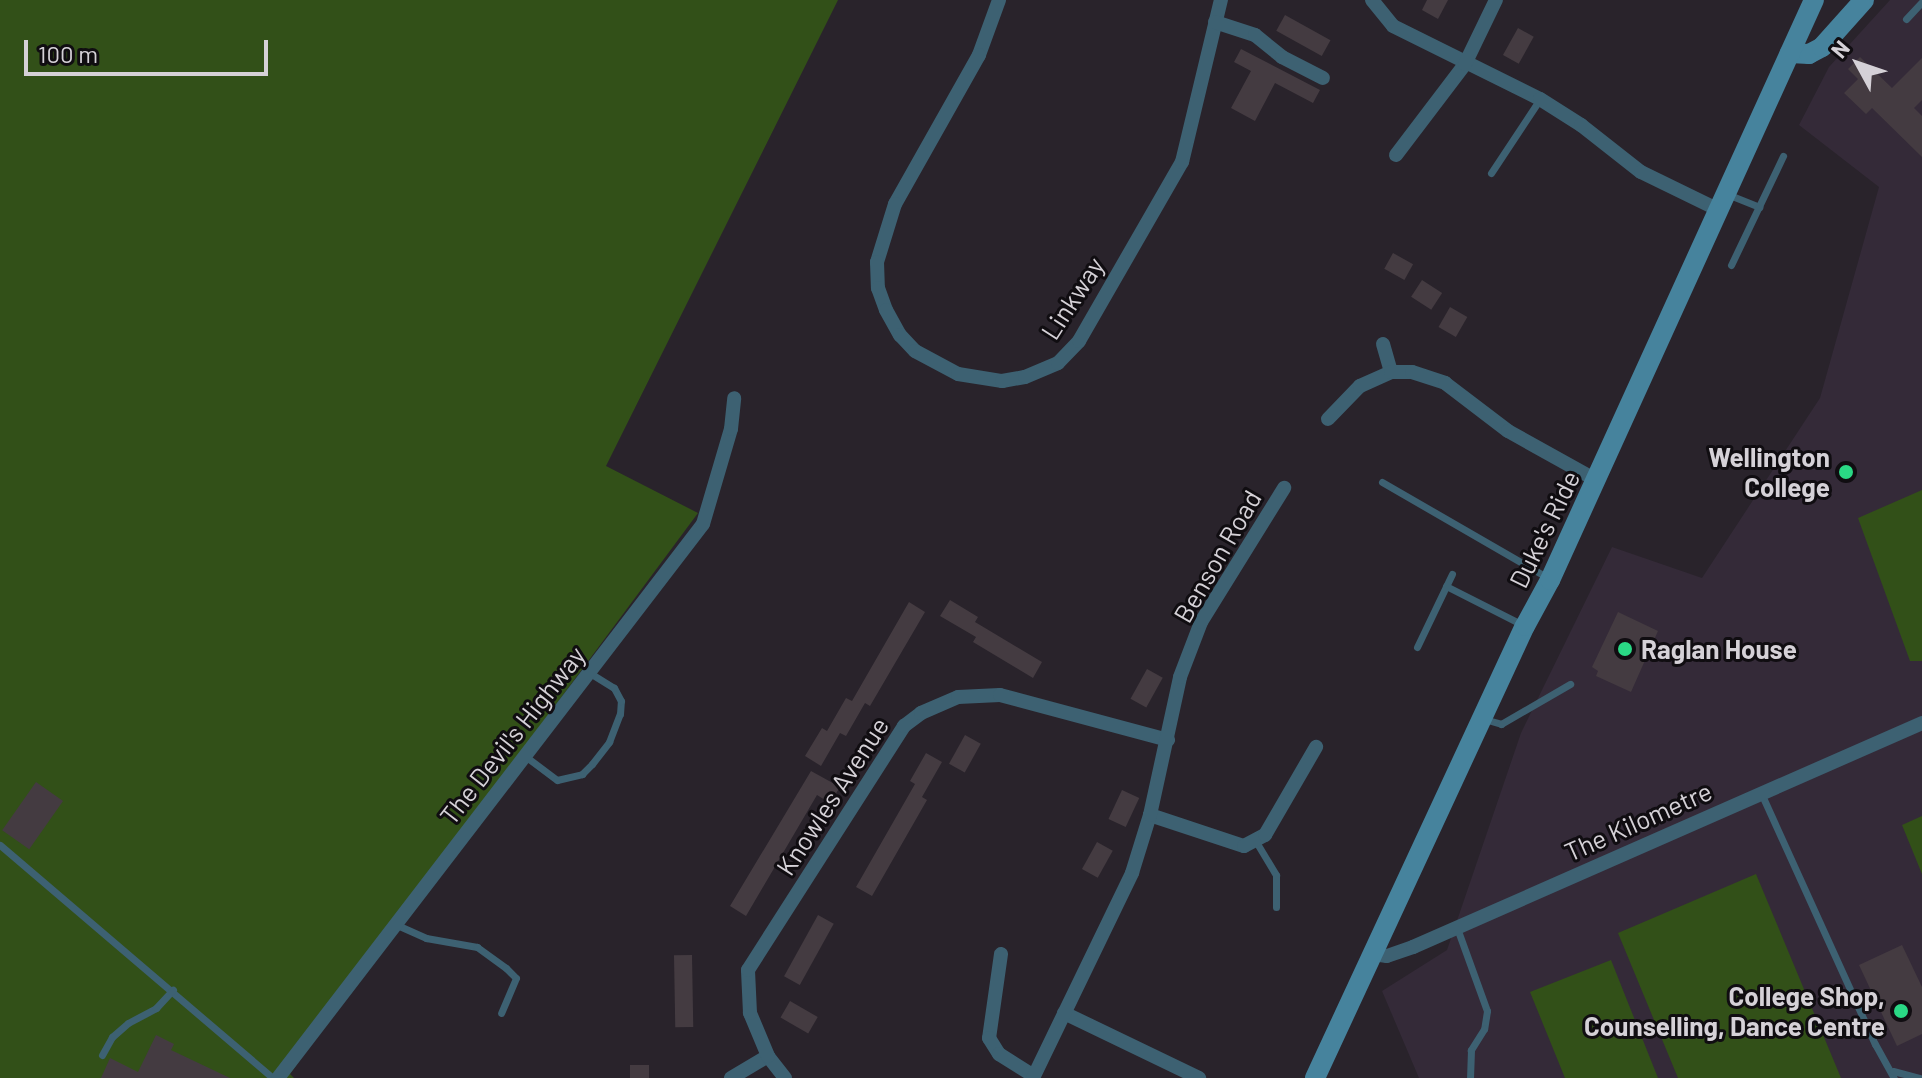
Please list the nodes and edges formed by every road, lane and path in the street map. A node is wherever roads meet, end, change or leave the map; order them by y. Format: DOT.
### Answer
graph roads {
  1 [pos="999,0"];
  2 [pos="1221,0"];
  3 [pos="1372,0"];
  4 [pos="1496,0"];
  5 [pos="1814,0"];
  6 [pos="1864,0"];
  7 [pos="1922,2"];
  8 [pos="1906,19"];
  9 [pos="1215,22"];
  10 [pos="1790,53"];
  11 [pos="1465,64"];
  12 [pos="1323,78"];
  13 [pos="1540,99"];
  14 [pos="1396,155"];
  15 [pos="1783,156"];
  16 [pos="1491,173"];
  17 [pos="1721,201"];
  18 [pos="1759,207"];
  19 [pos="1731,265"];
  20 [pos="1383,344"];
  21 [pos="1391,372"];
  22 [pos="734,398"];
  23 [pos="1328,419"];
  24 [pos="1596,480"];
  25 [pos="1382,482"];
  26 [pos="1284,488"];
  27 [pos="1452,574"];
  28 [pos="1550,580"];
  29 [pos="1446,586"];
  30 [pos="1525,626"];
  31 [pos="1417,647"];
  32 [pos="590,673"];
  33 [pos="1570,684"];
  34 [pos="1483,719"];
  35 [pos="1922,723"];
  36 [pos="1168,740"];
  37 [pos="1316,747"];
  38 [pos="525,756"];
  39 [pos="1761,793"];
  40 [pos="1150,815"];
  41 [pos="1255,840"];
  42 [pos="0,845"];
  43 [pos="1276,907"];
  44 [pos="397,925"];
  45 [pos="1457,928"];
  46 [pos="1001,954"];
  47 [pos="1373,954"];
  48 [pos="173,990"];
  49 [pos="501,1013"];
  50 [pos="1064,1013"];
  51 [pos="102,1055"];
  52 [pos="768,1056"];
  53 [pos="1893,1075"];
  54 [pos="1034,1077"];
  55 [pos="276,1078"];
  56 [pos="731,1078"];
  57 [pos="785,1078"];
  58 [pos="1199,1078"];
  59 [pos="1315,1078"];
  60 [pos="1470,1078"];
  61 [pos="1920,1078"];
  1 -- 9 [label="street, Linkway"];
  2 -- 9 [label="street, Linkway"];
  3 -- 11 [label="street"];
  4 -- 11 [label="street"];
  5 -- 10 [label="main road, Duke's Ride"];
  6 -- 10 [label="main road"];
  7 -- 8 [label="lane"];
  9 -- 12 [label="street"];
  10 -- 17 [label="main road, Duke's Ride"];
  11 -- 13 [label="street"];
  11 -- 14 [label="street"];
  13 -- 16 [label="lane"];
  13 -- 17 [label="street"];
  15 -- 18 [label="lane"];
  17 -- 18 [label="lane"];
  17 -- 24 [label="main road, Duke's Ride"];
  18 -- 19 [label="lane"];
  20 -- 21 [label="street"];
  21 -- 23 [label="street"];
  21 -- 24 [label="street"];
  22 -- 32 [label="street, The Devil's Highway"];
  24 -- 28 [label="main road, Duke's Ride"];
  25 -- 28 [label="lane"];
  26 -- 36 [label="street, Benson Road"];
  27 -- 29 [label="lane"];
  28 -- 30 [label="main road, Duke's Ride"];
  29 -- 30 [label="lane"];
  29 -- 31 [label="lane"];
  30 -- 34 [label="main road, Duke's Ride"];
  32 -- 38 [label="street, The Devil's Highway"];
  32 -- 38 [label="lane"];
  33 -- 34 [label="lane"];
  34 -- 47 [label="main road, Duke's Ride"];
  35 -- 39 [label="street, The Kilometre"];
  36 -- 40 [label="street"];
  36 -- 52 [label="street, Knowles Avenue"];
  37 -- 41 [label="street"];
  38 -- 44 [label="street, The Devil's Highway"];
  39 -- 45 [label="street, The Kilometre"];
  39 -- 53 [label="lane"];
  40 -- 41 [label="street"];
  40 -- 50 [label="street"];
  41 -- 43 [label="lane"];
  42 -- 48 [label="lane"];
  44 -- 49 [label="lane"];
  44 -- 55 [label="street, The Devil's Highway"];
  45 -- 47 [label="street, The Kilometre"];
  45 -- 60 [label="lane"];
  46 -- 54 [label="street"];
  47 -- 59 [label="main road, Duke's Ride"];
  48 -- 51 [label="lane"];
  48 -- 55 [label="lane"];
  50 -- 54 [label="street"];
  50 -- 58 [label="street"];
  52 -- 56 [label="street"];
  52 -- 57 [label="street, Knowles Avenue"];
  53 -- 61 [label="lane"];
}
